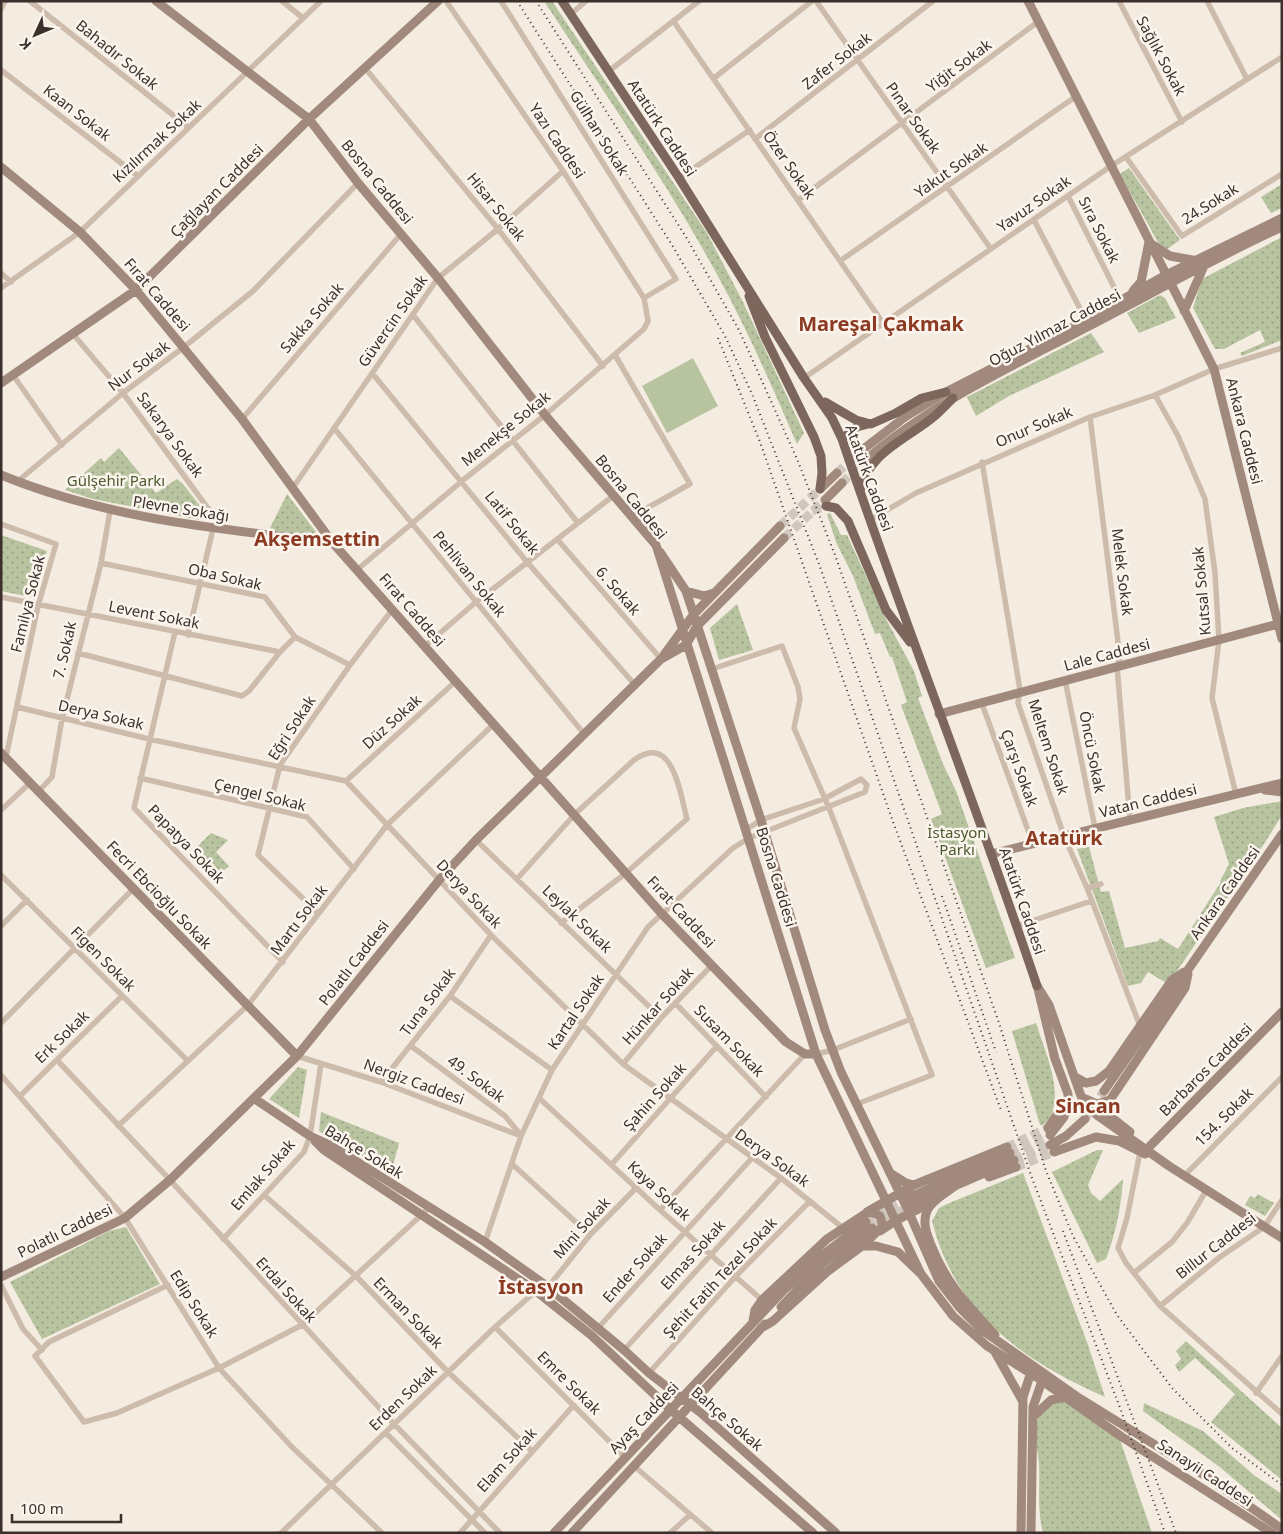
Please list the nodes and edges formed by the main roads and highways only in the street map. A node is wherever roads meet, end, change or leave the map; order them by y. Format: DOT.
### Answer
graph roads {
  1 [pos="562,1"];
  2 [pos="744,281"];
  3 [pos="819,398"];
  4 [pos="870,424"];
  5 [pos="842,439"];
  6 [pos="820,489"];
  7 [pos="860,491"];
  8 [pos="825,503"];
  9 [pos="914,646"];
  10 [pos="1037,986"];
  1 -- 2 [label="main road, Atatürk Caddesi"];
  2 -- 3 [label="main road, Atatürk Caddesi"];
  2 -- 6 [label="main road"];
  3 -- 4 [label="main road"];
  3 -- 5 [label="main road, Atatürk Caddesi"];
  4 -- 5 [label="main road"];
  4 -- 7 [label="main road"];
  5 -- 7 [label="main road, Atatürk Caddesi"];
  7 -- 9 [label="main road, Atatürk Caddesi"];
  8 -- 9 [label="main road"];
  9 -- 10 [label="main road, Atatürk Caddesi"];
}
